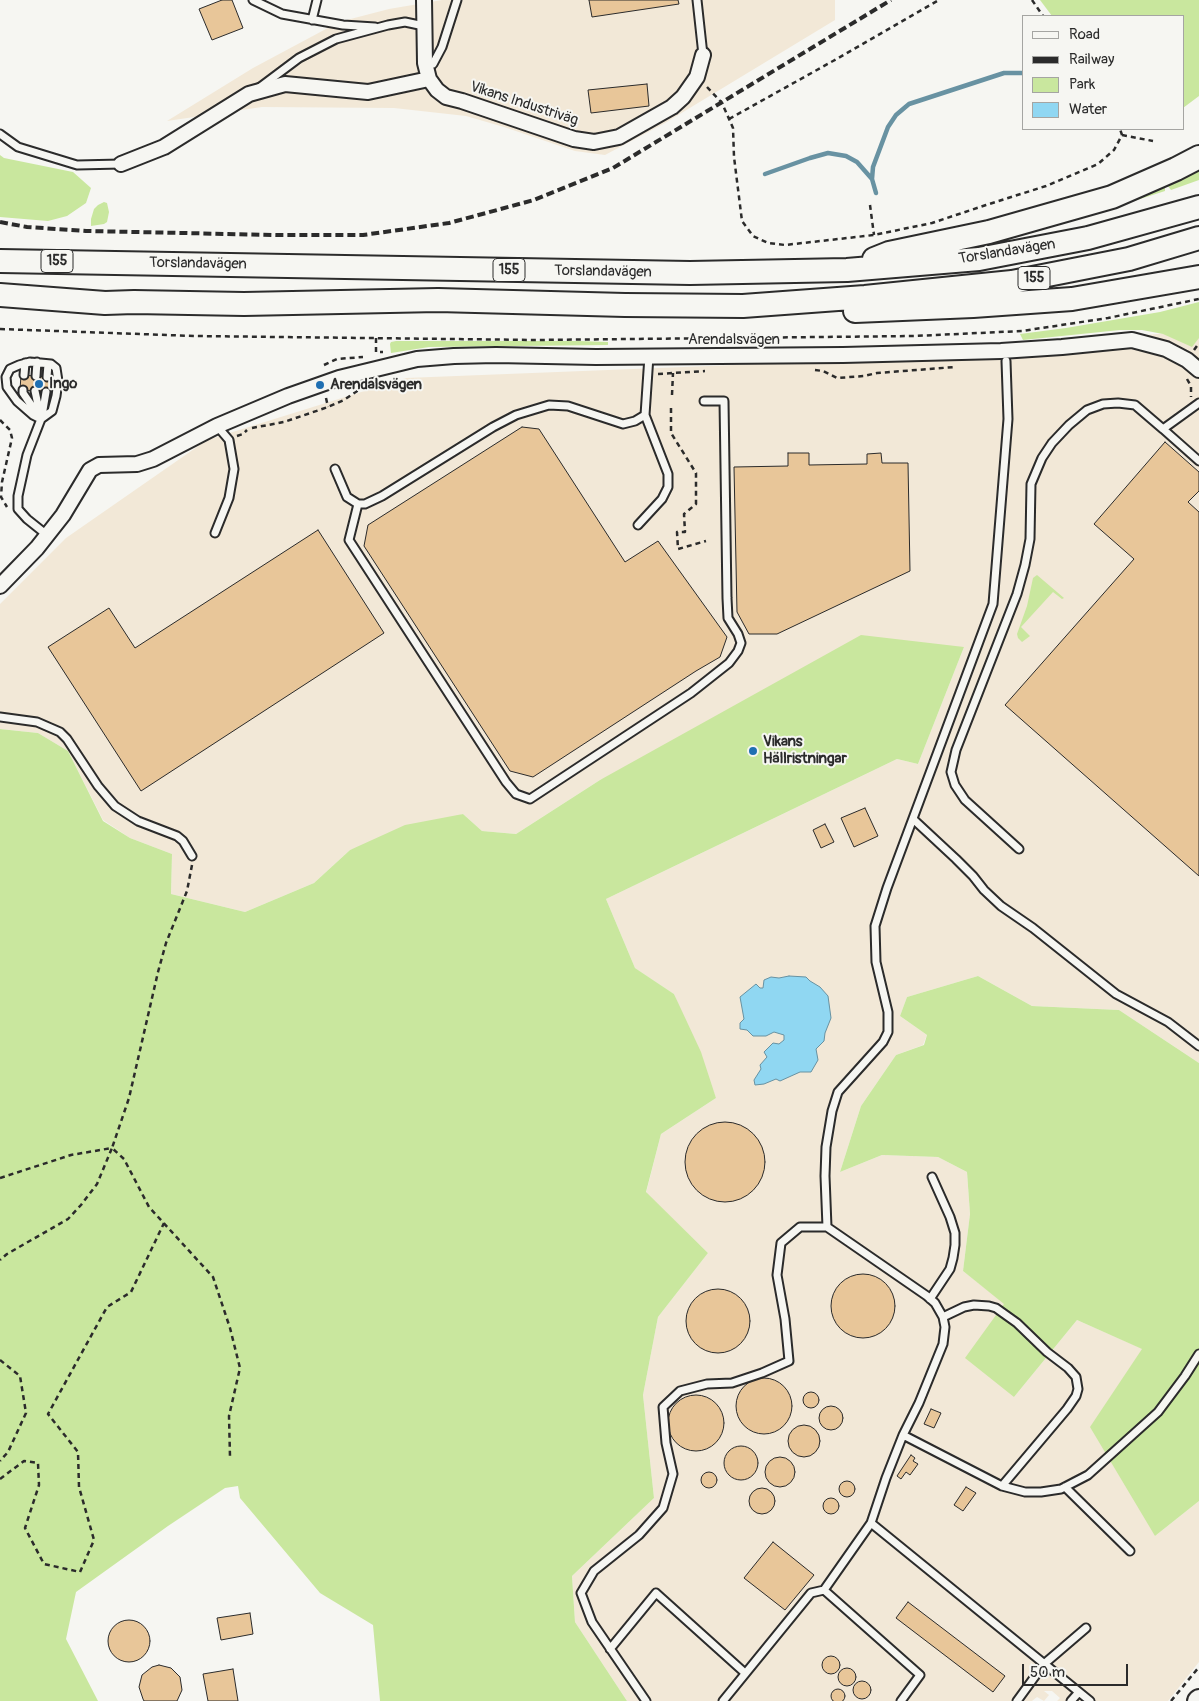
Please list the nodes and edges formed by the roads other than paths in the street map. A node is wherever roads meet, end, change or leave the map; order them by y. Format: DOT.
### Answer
graph roads {
  1 [pos="253,0"];
  2 [pos="317,0"];
  3 [pos="424,0"];
  4 [pos="457,0"];
  5 [pos="696,0"];
  6 [pos="312,20"];
  7 [pos="424,26"];
  8 [pos="383,27"];
  9 [pos="703,56"];
  10 [pos="425,63"];
  11 [pos="429,79"];
  12 [pos="249,94"];
  13 [pos="0,134"];
  14 [pos="1199,158"];
  15 [pos="121,164"];
  16 [pos="1199,207"];
  17 [pos="1199,238"];
  18 [pos="0,261"];
  19 [pos="847,270"];
  20 [pos="1199,277"];
  21 [pos="0,295"];
  22 [pos="743,306"];
  23 [pos="649,356"];
  24 [pos="1006,361"];
  25 [pos="37,362"];
  26 [pos="25,363"];
  27 [pos="48,364"];
  28 [pos="1199,370"];
  29 [pos="24,375"];
  30 [pos="36,376"];
  31 [pos="47,377"];
  32 [pos="23,390"];
  33 [pos="46,392"];
  34 [pos="35,393"];
  35 [pos="704,401"];
  36 [pos="1198,405"];
  37 [pos="645,415"];
  38 [pos="41,419"];
  39 [pos="217,426"];
  40 [pos="1163,429"];
  41 [pos="1199,461"];
  42 [pos="335,469"];
  43 [pos="358,504"];
  44 [pos="638,525"];
  45 [pos="215,533"];
  46 [pos="48,534"];
  47 [pos="0,586"];
  48 [pos="0,717"];
  49 [pos="913,819"];
  50 [pos="1019,849"];
  51 [pos="192,856"];
  52 [pos="1199,1046"];
  53 [pos="932,1177"];
  54 [pos="827,1227"];
  55 [pos="930,1299"];
  56 [pos="943,1318"];
  57 [pos="1199,1354"];
  58 [pos="903,1435"];
  59 [pos="1002,1486"];
  60 [pos="1065,1487"];
  61 [pos="871,1524"];
  62 [pos="1130,1551"];
  63 [pos="824,1590"];
  64 [pos="1086,1628"];
  65 [pos="610,1649"];
  66 [pos="1044,1664"];
  67 [pos="745,1673"];
  68 [pos="1078,1692"];
  69 [pos="646,1701"];
  70 [pos="723,1701"];
  71 [pos="901,1701"];
  72 [pos="1016,1701"];
  73 [pos="1071,1701"];
  74 [pos="1090,1701"];
  1 -- 6 [label="lane"];
  2 -- 6 [label="lane"];
  3 -- 7 [label="street"];
  4 -- 10 [label="lane"];
  5 -- 9 [label="lane, Vikans Industriväg"];
  6 -- 8 [label="lane"];
  7 -- 8 [label="lane"];
  7 -- 10 [label="street"];
  8 -- 12 [label="lane"];
  9 -- 11 [label="street, Vikans Industriväg"];
  10 -- 11 [label="street"];
  11 -- 12 [label="street"];
  12 -- 15 [label="street"];
  13 -- 15 [label="lane"];
  14 -- 19 [label="main road"];
  16 -- 19 [label="main road, Torslandavägen / 155"];
  17 -- 22 [label="main road, Torslandavägen / 155"];
  18 -- 19 [label="main road, Torslandavägen / 155"];
  20 -- 22 [label="main road"];
  21 -- 22 [label="main road, Torslandavägen / 155"];
  23 -- 28 [label="street, Arendalsvägen"];
  23 -- 37 [label="lane"];
  23 -- 39 [label="street, Arendalsvägen"];
  24 -- 49 [label="lane"];
  25 -- 26 [label="lane"];
  25 -- 27 [label="lane"];
  25 -- 30 [label="lane"];
  26 -- 29 [label="lane"];
  26 -- 38 [label="lane"];
  27 -- 31 [label="lane"];
  27 -- 38 [label="lane"];
  32 -- 38 [label="lane"];
  33 -- 38 [label="lane"];
  34 -- 38 [label="lane"];
  35 -- 43 [label="lane"];
  36 -- 40 [label="lane"];
  37 -- 43 [label="lane"];
  37 -- 44 [label="lane"];
  38 -- 46 [label="lane"];
  39 -- 45 [label="lane"];
  39 -- 46 [label="street, Arendalsvägen"];
  40 -- 41 [label="lane"];
  40 -- 50 [label="lane"];
  42 -- 43 [label="lane"];
  46 -- 47 [label="street, Arendalsvägen"];
  48 -- 51 [label="lane"];
  49 -- 52 [label="lane"];
  49 -- 54 [label="lane"];
  53 -- 55 [label="lane"];
  54 -- 55 [label="lane"];
  54 -- 65 [label="lane"];
  55 -- 56 [label="lane"];
  56 -- 58 [label="lane"];
  56 -- 59 [label="lane"];
  57 -- 60 [label="lane"];
  58 -- 59 [label="lane"];
  58 -- 61 [label="lane"];
  59 -- 60 [label="lane"];
  60 -- 62 [label="lane"];
  61 -- 63 [label="lane"];
  61 -- 66 [label="lane"];
  63 -- 67 [label="lane"];
  63 -- 71 [label="lane"];
  64 -- 66 [label="lane"];
  65 -- 67 [label="lane"];
  65 -- 69 [label="lane"];
  66 -- 68 [label="lane"];
  66 -- 72 [label="lane"];
  67 -- 70 [label="lane"];
  68 -- 73 [label="lane"];
  68 -- 74 [label="lane"];
}
